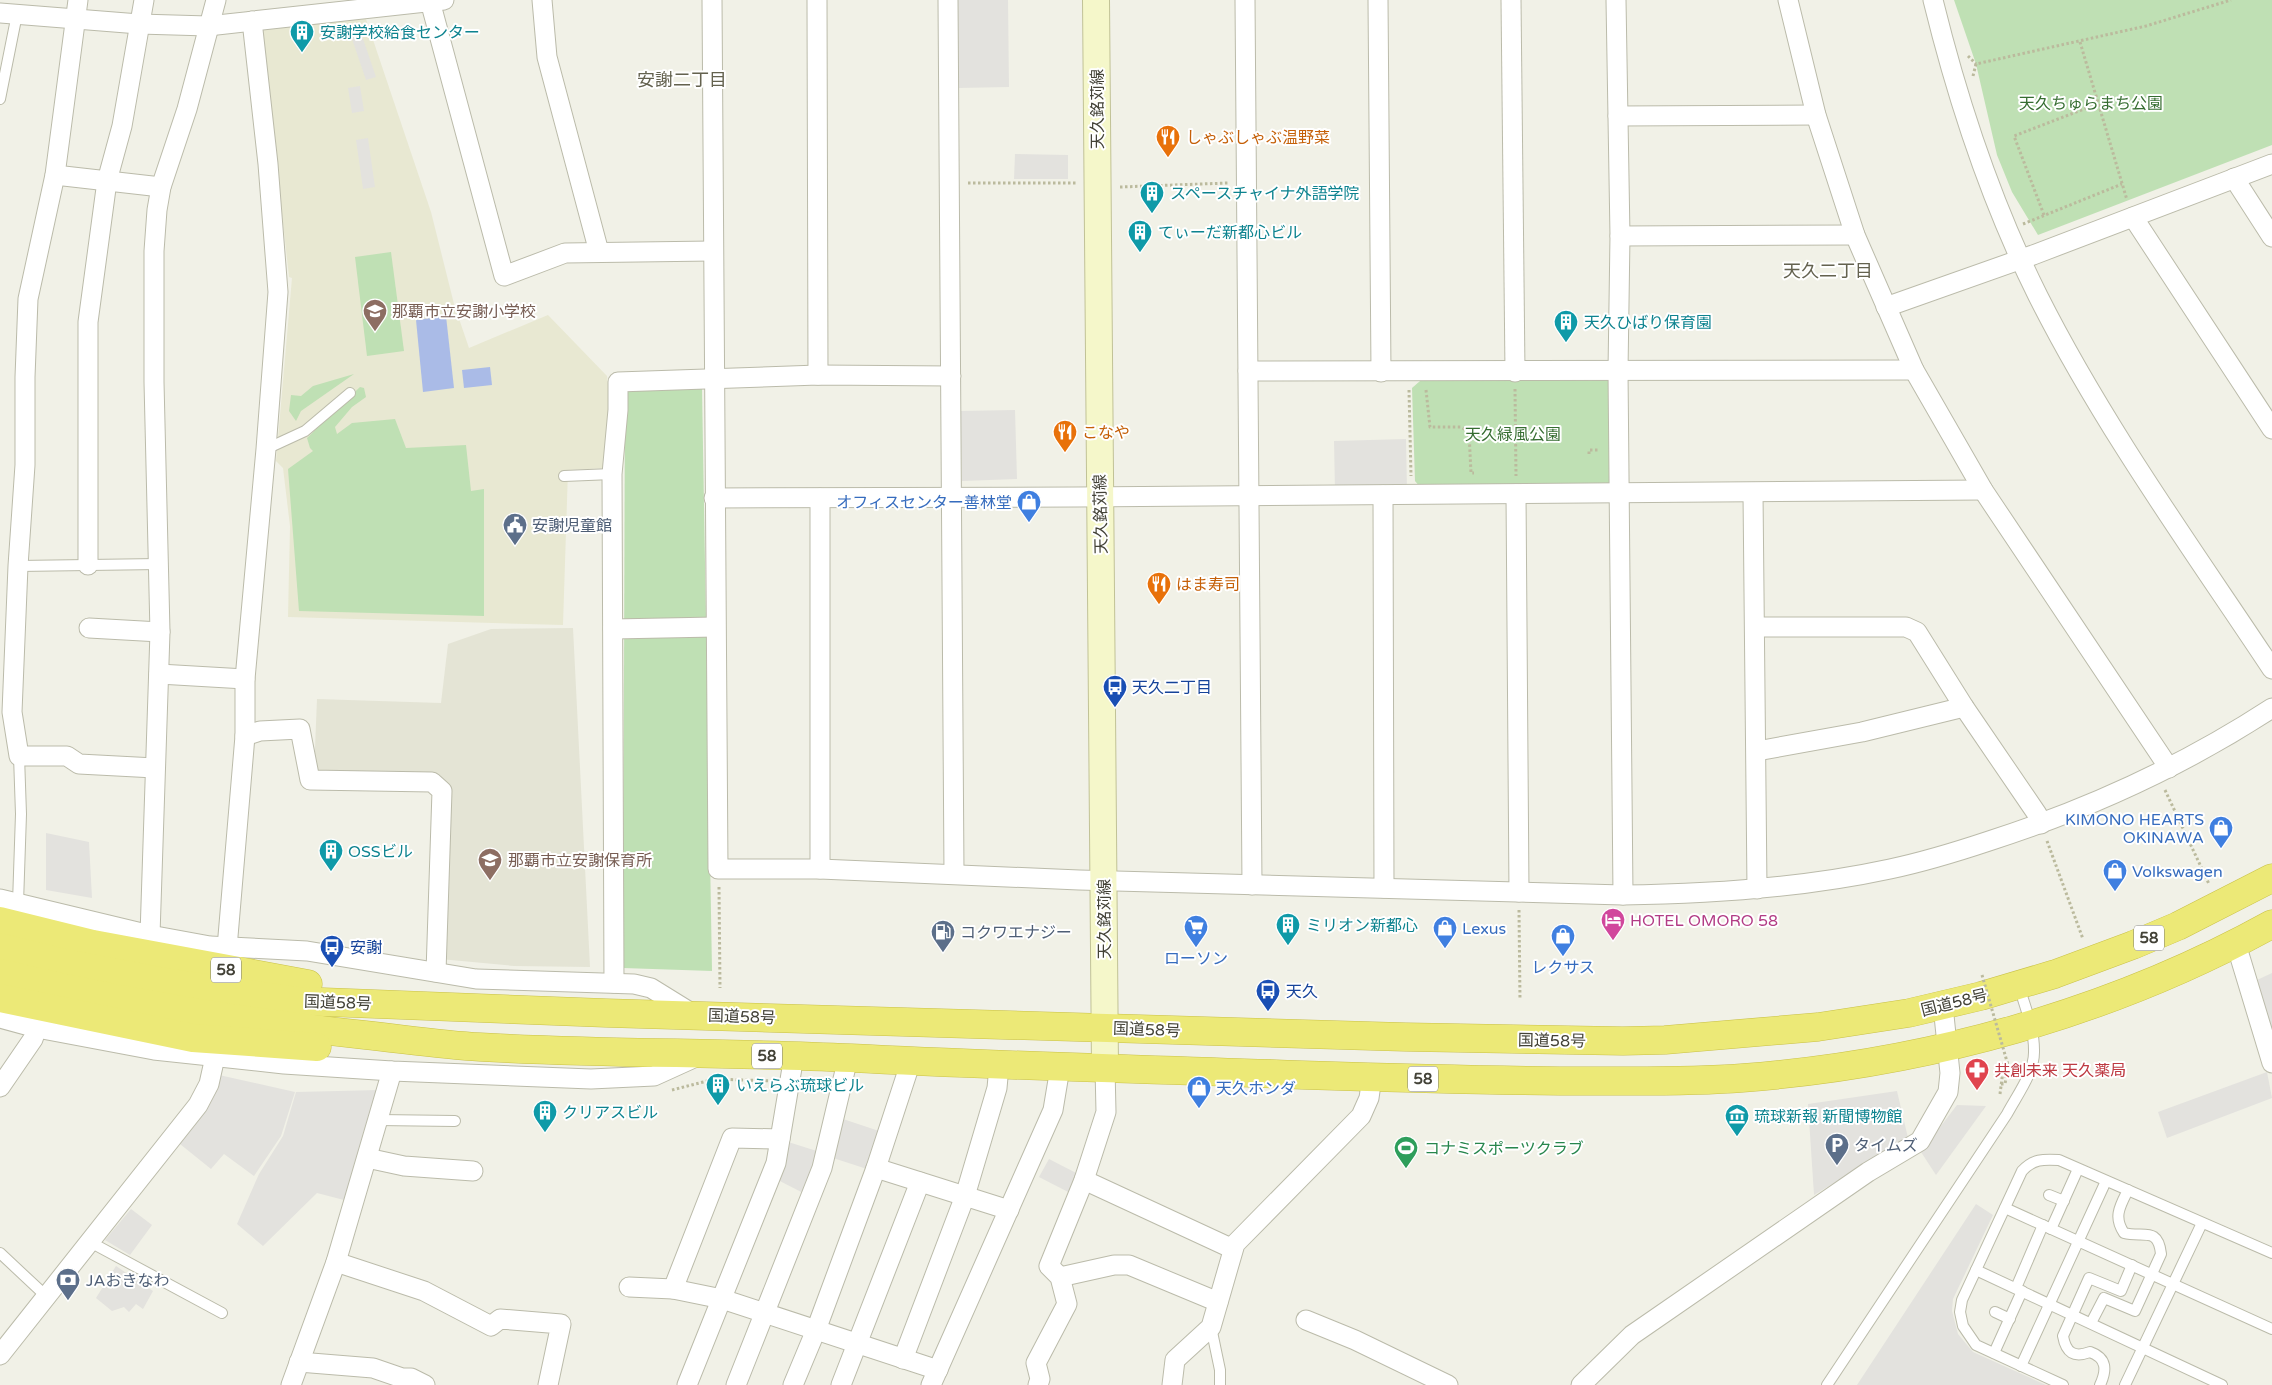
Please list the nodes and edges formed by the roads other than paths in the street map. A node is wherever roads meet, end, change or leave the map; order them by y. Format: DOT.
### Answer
graph roads {
  1 [pos="144,0"];
  2 [pos="216,0"];
  3 [pos="542,0"];
  4 [pos="712,0"];
  5 [pos="817,0"];
  6 [pos="948,0"];
  7 [pos="1096,0"];
  8 [pos="1245,0"];
  9 [pos="1378,0"];
  10 [pos="1511,0"];
  11 [pos="1616,0"];
  12 [pos="1788,0"];
  13 [pos="1933,0"];
  14 [pos="437,1"];
  15 [pos="12,9"];
  16 [pos="77,9"];
  17 [pos="252,21"];
  18 [pos="139,24"];
  19 [pos="208,26"];
  20 [pos="0,99"];
  21 [pos="1816,114"];
  22 [pos="1618,116"];
  23 [pos="2272,164"];
  24 [pos="55,174"];
  25 [pos="2234,178"];
  26 [pos="107,181"];
  27 [pos="160,187"];
  28 [pos="2131,211"];
  29 [pos="1855,234"];
  30 [pos="1620,236"];
  31 [pos="2272,237"];
  32 [pos="712,251"];
  33 [pos="599,252"];
  34 [pos="2021,259"];
  35 [pos="1886,307"];
  36 [pos="1914,370"];
  37 [pos="1248,371"];
  38 [pos="1618,371"];
  39 [pos="1381,372"];
  40 [pos="818,375"];
  41 [pos="951,376"];
  42 [pos="713,377"];
  43 [pos="1519,379"];
  44 [pos="350,393"];
  45 [pos="2272,429"];
  46 [pos="266,450"];
  47 [pos="612,474"];
  48 [pos="564,476"];
  49 [pos="1982,490"];
  50 [pos="1620,493"];
  51 [pos="1753,493"];
  52 [pos="1516,494"];
  53 [pos="1383,495"];
  54 [pos="1248,496"];
  55 [pos="1100,497"];
  56 [pos="714,498"];
  57 [pos="820,498"];
  58 [pos="953,498"];
  59 [pos="158,564"];
  60 [pos="88,565"];
  61 [pos="18,566"];
  62 [pos="1756,627"];
  63 [pos="88,628"];
  64 [pos="715,628"];
  65 [pos="613,629"];
  66 [pos="160,632"];
  67 [pos="2272,669"];
  68 [pos="159,674"];
  69 [pos="245,679"];
  70 [pos="1964,707"];
  71 [pos="2272,708"];
  72 [pos="7,723"];
  73 [pos="245,736"];
  74 [pos="1757,751"];
  75 [pos="19,756"];
  76 [pos="155,768"];
  77 [pos="2162,771"];
  78 [pos="2041,824"];
  79 [pos="820,869"];
  80 [pos="954,874"];
  81 [pos="2272,878"];
  82 [pos="1104,880"];
  83 [pos="1252,885"];
  84 [pos="1384,888"];
  85 [pos="1757,889"];
  86 [pos="1519,892"];
  87 [pos="1623,895"];
  88 [pos="6,908"];
  89 [pos="2272,924"];
  90 [pos="150,935"];
  91 [pos="2236,944"];
  92 [pos="0,947"];
  93 [pos="227,948"];
  94 [pos="436,972"];
  95 [pos="0,973"];
  96 [pos="614,983"];
  97 [pos="2019,985"];
  98 [pos="0,998"];
  99 [pos="1943,1006"];
  100 [pos="455,1007"];
  101 [pos="693,1014"];
  102 [pos="0,1018"];
  103 [pos="39,1023"];
  104 [pos="2030,1024"];
  105 [pos="1104,1028"];
  106 [pos="1949,1046"];
  107 [pos="474,1047"];
  108 [pos="699,1055"];
  109 [pos="794,1056"];
  110 [pos="215,1057"];
  111 [pos="848,1058"];
  112 [pos="911,1061"];
  113 [pos="2272,1063"];
  114 [pos="999,1066"];
  115 [pos="1060,1068"];
  116 [pos="1105,1068"];
  117 [pos="392,1071"];
  118 [pos="1372,1077"];
  119 [pos="0,1087"];
  120 [pos="378,1120"];
  121 [pos="455,1121"];
  122 [pos="780,1139"];
  123 [pos="366,1158"];
  124 [pos="876,1168"];
  125 [pos="2078,1169"];
  126 [pos="473,1171"];
  127 [pos="1084,1180"];
  128 [pos="2106,1181"];
  129 [pos="920,1182"];
  130 [pos="2128,1190"];
  131 [pos="2049,1195"];
  132 [pos="965,1196"];
  133 [pos="2064,1201"];
  134 [pos="2005,1208"];
  135 [pos="1009,1210"];
  136 [pos="2202,1223"];
  137 [pos="2047,1227"];
  138 [pos="90,1242"];
  139 [pos="2079,1242"];
  140 [pos="1233,1249"];
  141 [pos="0,1252"];
  142 [pos="2272,1253"];
  143 [pos="336,1262"];
  144 [pos="2132,1265"];
  145 [pos="1976,1270"];
  146 [pos="2152,1274"];
  147 [pos="1060,1277"];
  148 [pos="2174,1284"];
  149 [pos="629,1287"];
  150 [pos="673,1289"];
  151 [pos="2019,1290"];
  152 [pos="46,1296"];
  153 [pos="722,1299"];
  154 [pos="1218,1302"];
  155 [pos="2050,1304"];
  156 [pos="1995,1312"];
  157 [pos="222,1313"];
  158 [pos="763,1313"];
  159 [pos="2073,1315"];
  160 [pos="2010,1319"];
  161 [pos="1306,1320"];
  162 [pos="2091,1323"];
  163 [pos="1211,1327"];
  164 [pos="2272,1329"];
  165 [pos="816,1330"];
  166 [pos="856,1344"];
  167 [pos="2143,1348"];
  168 [pos="1994,1353"];
  169 [pos="0,1355"];
  170 [pos="903,1359"];
  171 [pos="299,1362"];
  172 [pos="2022,1366"];
  173 [pos="935,1378"];
  174 [pos="291,1385"];
  175 [pos="425,1385"];
  176 [pos="548,1385"];
  177 [pos="688,1385"];
  178 [pos="736,1385"];
  179 [pos="793,1385"];
  180 [pos="841,1385"];
  181 [pos="1038,1385"];
  182 [pos="1172,1385"];
  183 [pos="1220,1385"];
  184 [pos="1448,1385"];
  185 [pos="1582,1385"];
  186 [pos="1827,1385"];
  187 [pos="2063,1385"];
  188 [pos="2100,1385"];
  189 [pos="2125,1385"];
  190 [pos="2222,1385"];
  1 -- 18 [label="street"];
  2 -- 19 [label="street"];
  3 -- 33 [label="street"];
  4 -- 32 [label="street"];
  5 -- 40 [label="street"];
  6 -- 41 [label="street"];
  7 -- 55 [label="street, 天久銘苅線"];
  8 -- 37 [label="street"];
  9 -- 39 [label="street"];
  10 -- 43 [label="street"];
  11 -- 22 [label="street"];
  12 -- 21 [label="street"];
  13 -- 34 [label="street"];
  14 -- 17 [label="street"];
  14 -- 33 [label="street"];
  15 -- 16 [label="street"];
  15 -- 20 [label="lane"];
  16 -- 18 [label="street"];
  16 -- 24 [label="street"];
  17 -- 19 [label="street"];
  17 -- 46 [label="street"];
  18 -- 19 [label="street"];
  18 -- 26 [label="street"];
  19 -- 27 [label="street"];
  21 -- 22 [label="street"];
  21 -- 29 [label="street"];
  22 -- 30 [label="street"];
  23 -- 25 [label="street"];
  24 -- 26 [label="street"];
  24 -- 61 [label="street"];
  25 -- 28 [label="street"];
  25 -- 31 [label="street"];
  26 -- 27 [label="street"];
  26 -- 60 [label="street"];
  27 -- 59 [label="street"];
  28 -- 34 [label="street"];
  28 -- 45 [label="street"];
  29 -- 30 [label="street"];
  29 -- 35 [label="street"];
  30 -- 38 [label="street"];
  32 -- 33 [label="street"];
  32 -- 42 [label="street"];
  34 -- 35 [label="street"];
  34 -- 67 [label="street"];
  35 -- 36 [label="street"];
  36 -- 38 [label="street"];
  36 -- 49 [label="street"];
  37 -- 39 [label="street"];
  37 -- 54 [label="street"];
  38 -- 43 [label="street"];
  38 -- 50 [label="street"];
  39 -- 43 [label="street"];
  40 -- 41 [label="street"];
  40 -- 42 [label="street"];
  41 -- 58 [label="street"];
  42 -- 47 [label="street"];
  42 -- 56 [label="street"];
  44 -- 46 [label="lane"];
  46 -- 69 [label="street"];
  47 -- 48 [label="lane"];
  47 -- 65 [label="street"];
  49 -- 51 [label="street"];
  49 -- 77 [label="street"];
  50 -- 51 [label="street"];
  50 -- 52 [label="street"];
  50 -- 87 [label="street"];
  51 -- 62 [label="street"];
  52 -- 53 [label="street"];
  52 -- 86 [label="street"];
  53 -- 54 [label="street"];
  53 -- 84 [label="street"];
  54 -- 55 [label="street"];
  54 -- 83 [label="street"];
  55 -- 58 [label="street"];
  55 -- 82 [label="street, 天久銘苅線"];
  56 -- 57 [label="street"];
  56 -- 64 [label="street"];
  57 -- 58 [label="street"];
  57 -- 79 [label="street"];
  58 -- 80 [label="street"];
  59 -- 60 [label="lane"];
  59 -- 66 [label="street"];
  60 -- 61 [label="lane"];
  61 -- 72 [label="street"];
  62 -- 70 [label="street"];
  62 -- 74 [label="street"];
  63 -- 66 [label="street"];
  64 -- 65 [label="street"];
  64 -- 79 [label="street"];
  65 -- 96 [label="street"];
  66 -- 68 [label="street"];
  68 -- 69 [label="street"];
  68 -- 76 [label="street"];
  69 -- 73 [label="street"];
  70 -- 74 [label="street"];
  70 -- 78 [label="street"];
  71 -- 77 [label="street"];
  72 -- 75 [label="street"];
  73 -- 93 [label="street"];
  73 -- 94 [label="street"];
  74 -- 85 [label="street"];
  75 -- 76 [label="street"];
  75 -- 88 [label="lane"];
  76 -- 90 [label="street"];
  77 -- 78 [label="street"];
  78 -- 85 [label="street"];
  79 -- 80 [label="street"];
  80 -- 82 [label="street"];
  81 -- 97 [label="highway, 国道58号 / 58"];
  82 -- 83 [label="street"];
  82 -- 105 [label="street, 天久銘苅線"];
  83 -- 84 [label="street"];
  84 -- 86 [label="street"];
  85 -- 87 [label="street"];
  86 -- 87 [label="street"];
  88 -- 90 [label="street"];
  88 -- 100 [label="highway, 58"];
  89 -- 91 [label="highway, 国道58号 / 58"];
  90 -- 93 [label="street"];
  91 -- 104 [label="highway, 国道58号 / 58"];
  91 -- 113 [label="street"];
  92 -- 100 [label="highway, 国道58号 / 58"];
  93 -- 94 [label="street"];
  94 -- 96 [label="street"];
  95 -- 107 [label="highway, 国道58号 / 58"];
  96 -- 101 [label="street"];
  97 -- 99 [label="highway, 国道58号 / 58"];
  97 -- 104 [label="lane"];
  98 -- 107 [label="highway, 58"];
  99 -- 105 [label="highway, 国道58号 / 58"];
  99 -- 106 [label="street"];
  100 -- 101 [label="highway, 国道58号 / 58"];
  101 -- 105 [label="highway, 国道58号 / 58"];
  102 -- 103 [label="street"];
  103 -- 110 [label="street"];
  103 -- 119 [label="street"];
  104 -- 106 [label="highway, 国道58号 / 58"];
  104 -- 186 [label="lane"];
  105 -- 116 [label="street, 天久銘苅線"];
  106 -- 118 [label="highway, 国道58号 / 58"];
  106 -- 185 [label="street"];
  107 -- 108 [label="highway, 国道58号 / 58"];
  108 -- 109 [label="highway, 国道58号 / 58"];
  108 -- 117 [label="street"];
  109 -- 111 [label="highway, 国道58号 / 58"];
  109 -- 122 [label="street"];
  110 -- 117 [label="street"];
  110 -- 138 [label="street"];
  111 -- 112 [label="highway, 国道58号 / 58"];
  111 -- 158 [label="street"];
  112 -- 114 [label="highway, 国道58号 / 58"];
  112 -- 124 [label="street"];
  114 -- 115 [label="highway, 国道58号 / 58"];
  114 -- 132 [label="street"];
  115 -- 116 [label="highway, 国道58号 / 58"];
  115 -- 135 [label="street"];
  116 -- 118 [label="highway, 国道58号 / 58"];
  116 -- 127 [label="street"];
  117 -- 120 [label="street"];
  118 -- 140 [label="street"];
  120 -- 121 [label="lane"];
  120 -- 123 [label="street"];
  122 -- 150 [label="street"];
  122 -- 153 [label="street"];
  123 -- 126 [label="street"];
  123 -- 143 [label="street"];
  124 -- 129 [label="street"];
  124 -- 165 [label="street"];
  125 -- 128 [label="lane"];
  125 -- 133 [label="lane"];
  125 -- 134 [label="lane"];
  127 -- 140 [label="street"];
  127 -- 147 [label="street"];
  128 -- 130 [label="lane"];
  128 -- 139 [label="lane"];
  129 -- 132 [label="street"];
  129 -- 166 [label="street"];
  130 -- 136 [label="lane"];
  130 -- 146 [label="lane"];
  131 -- 133 [label="lane"];
  132 -- 135 [label="street"];
  132 -- 170 [label="street"];
  133 -- 137 [label="lane"];
  134 -- 137 [label="lane"];
  134 -- 145 [label="lane"];
  135 -- 173 [label="street"];
  136 -- 142 [label="lane"];
  136 -- 148 [label="lane"];
  137 -- 139 [label="lane"];
  137 -- 151 [label="lane"];
  138 -- 152 [label="street"];
  138 -- 157 [label="lane"];
  139 -- 144 [label="lane"];
  139 -- 155 [label="lane"];
  140 -- 154 [label="street"];
  141 -- 152 [label="lane"];
  143 -- 171 [label="street"];
  143 -- 176 [label="street"];
  144 -- 146 [label="lane"];
  144 -- 159 [label="lane"];
  145 -- 151 [label="lane"];
  145 -- 168 [label="lane"];
  146 -- 148 [label="lane"];
  146 -- 162 [label="lane"];
  147 -- 154 [label="street"];
  147 -- 181 [label="street"];
  148 -- 164 [label="lane"];
  148 -- 167 [label="lane"];
  149 -- 150 [label="street"];
  150 -- 153 [label="street"];
  151 -- 155 [label="lane"];
  151 -- 160 [label="lane"];
  152 -- 169 [label="street"];
  153 -- 158 [label="street"];
  153 -- 177 [label="street"];
  154 -- 163 [label="street"];
  155 -- 159 [label="lane"];
  155 -- 172 [label="lane"];
  156 -- 160 [label="lane"];
  158 -- 165 [label="street"];
  158 -- 178 [label="street"];
  159 -- 162 [label="lane"];
  159 -- 188 [label="lane"];
  160 -- 168 [label="lane"];
  161 -- 184 [label="street"];
  162 -- 167 [label="lane"];
  163 -- 182 [label="street"];
  163 -- 183 [label="lane"];
  165 -- 166 [label="street"];
  165 -- 179 [label="street"];
  166 -- 170 [label="street"];
  166 -- 180 [label="street"];
  167 -- 189 [label="lane"];
  167 -- 190 [label="lane"];
  168 -- 172 [label="lane"];
  170 -- 173 [label="street"];
  171 -- 174 [label="street"];
  171 -- 175 [label="street"];
  172 -- 187 [label="lane"];
}
